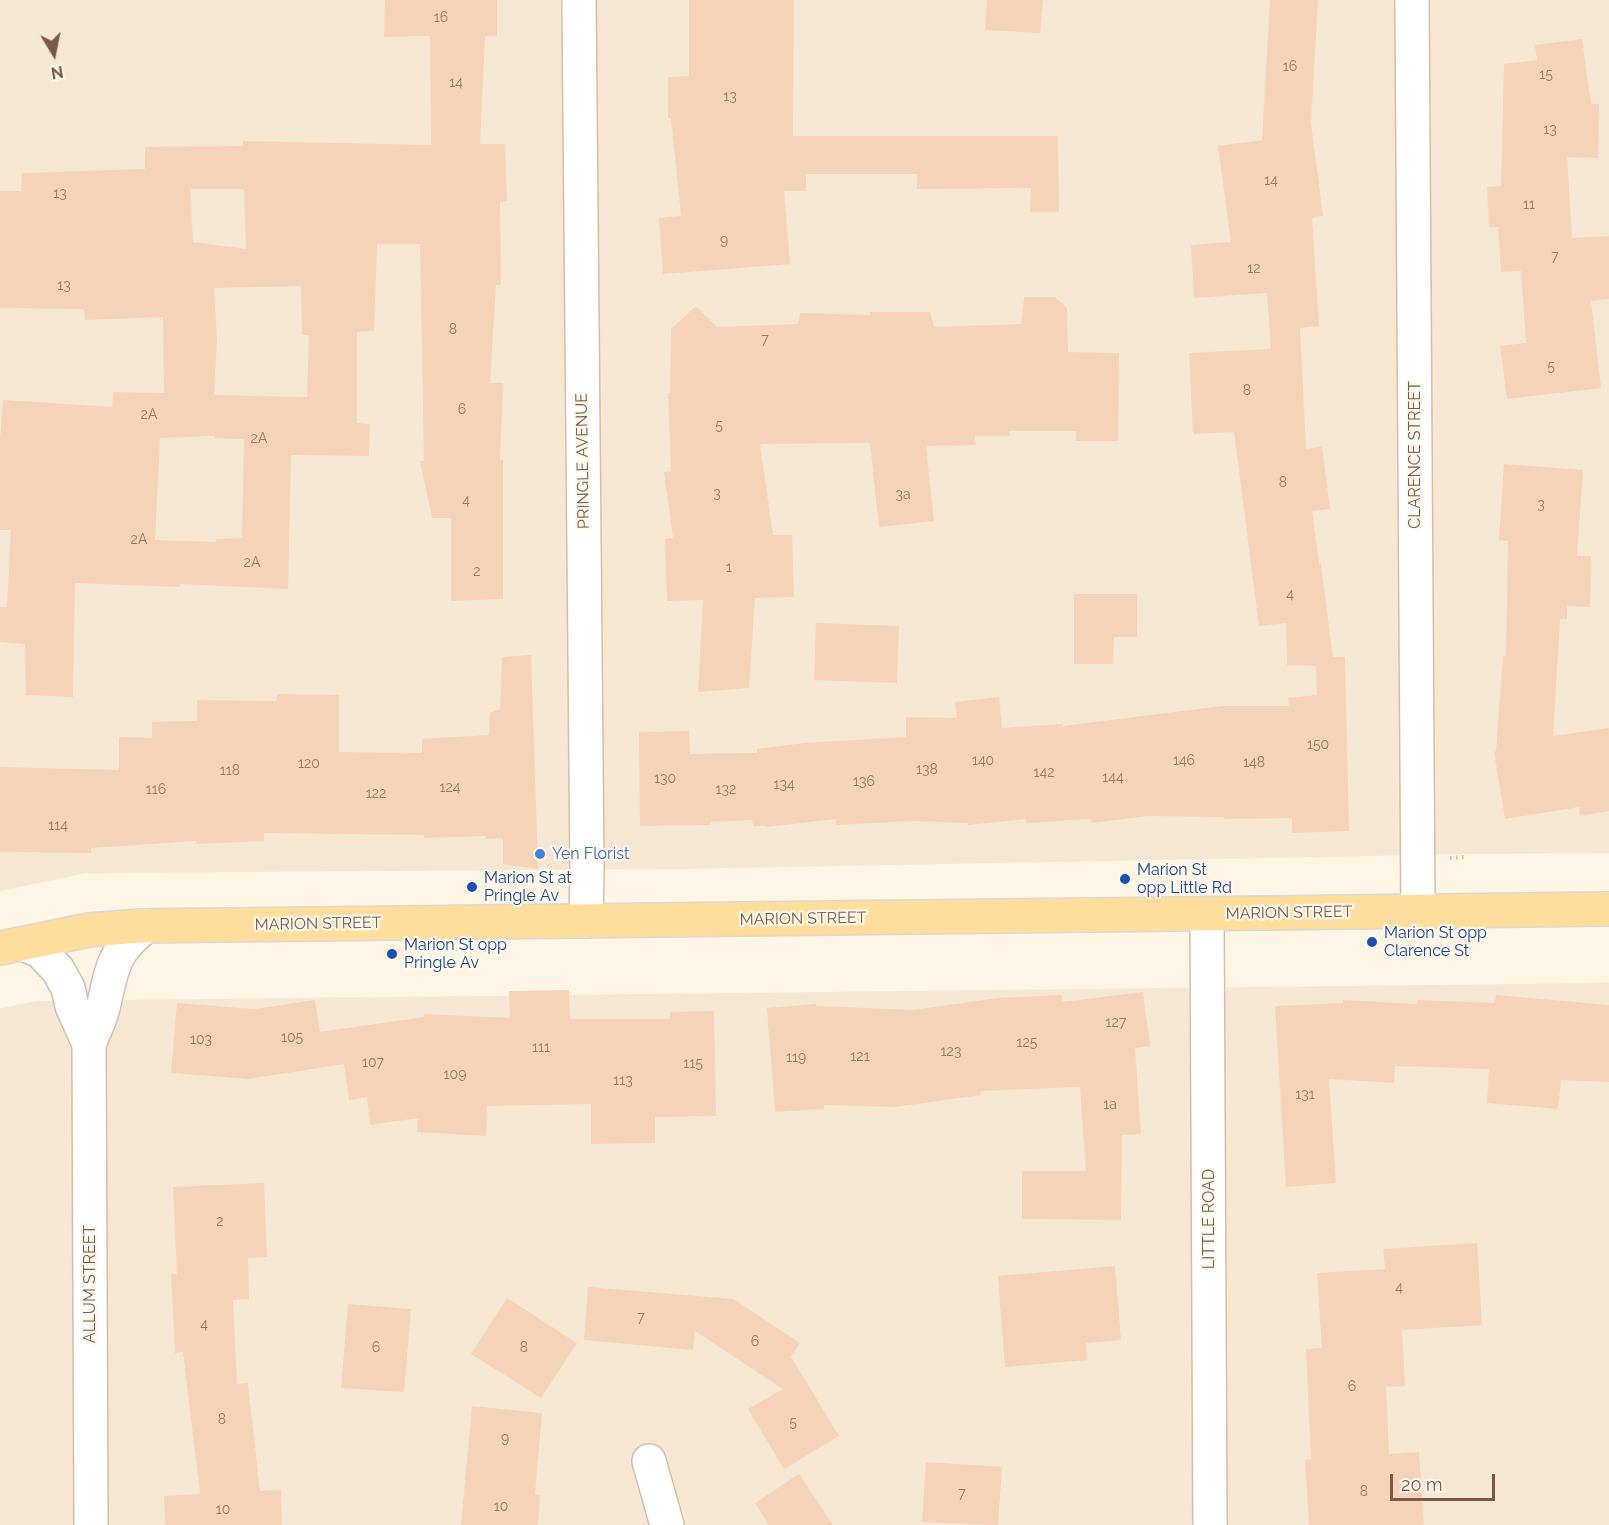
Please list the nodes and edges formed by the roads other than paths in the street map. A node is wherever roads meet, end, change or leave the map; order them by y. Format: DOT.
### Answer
graph roads {
  1 [pos="579,0"];
  2 [pos="1412,0"];
  3 [pos="1609,909"];
  4 [pos="1418,911"];
  5 [pos="1207,914"];
  6 [pos="586,921"];
  7 [pos="146,926"];
  8 [pos="11,946"];
  9 [pos="89,1044"];
  10 [pos="649,1461"];
  11 [pos="91,1525"];
  12 [pos="667,1525"];
  13 [pos="1210,1525"];
  1 -- 6 [label="street, PRINGLE AVENUE"];
  2 -- 4 [label="street, CLARENCE STREET"];
  3 -- 4 [label="main road, MARION STREET"];
  4 -- 5 [label="main road, MARION STREET"];
  5 -- 6 [label="main road, MARION STREET"];
  5 -- 13 [label="street, LITTLE ROAD"];
  6 -- 7 [label="main road, MARION STREET"];
  7 -- 8 [label="main road, MARION STREET"];
  7 -- 9 [label="street, ALLUM STREET"];
  8 -- 9 [label="street, ALLUM STREET"];
  9 -- 11 [label="street, ALLUM STREET"];
  10 -- 12 [label="street"];
}
